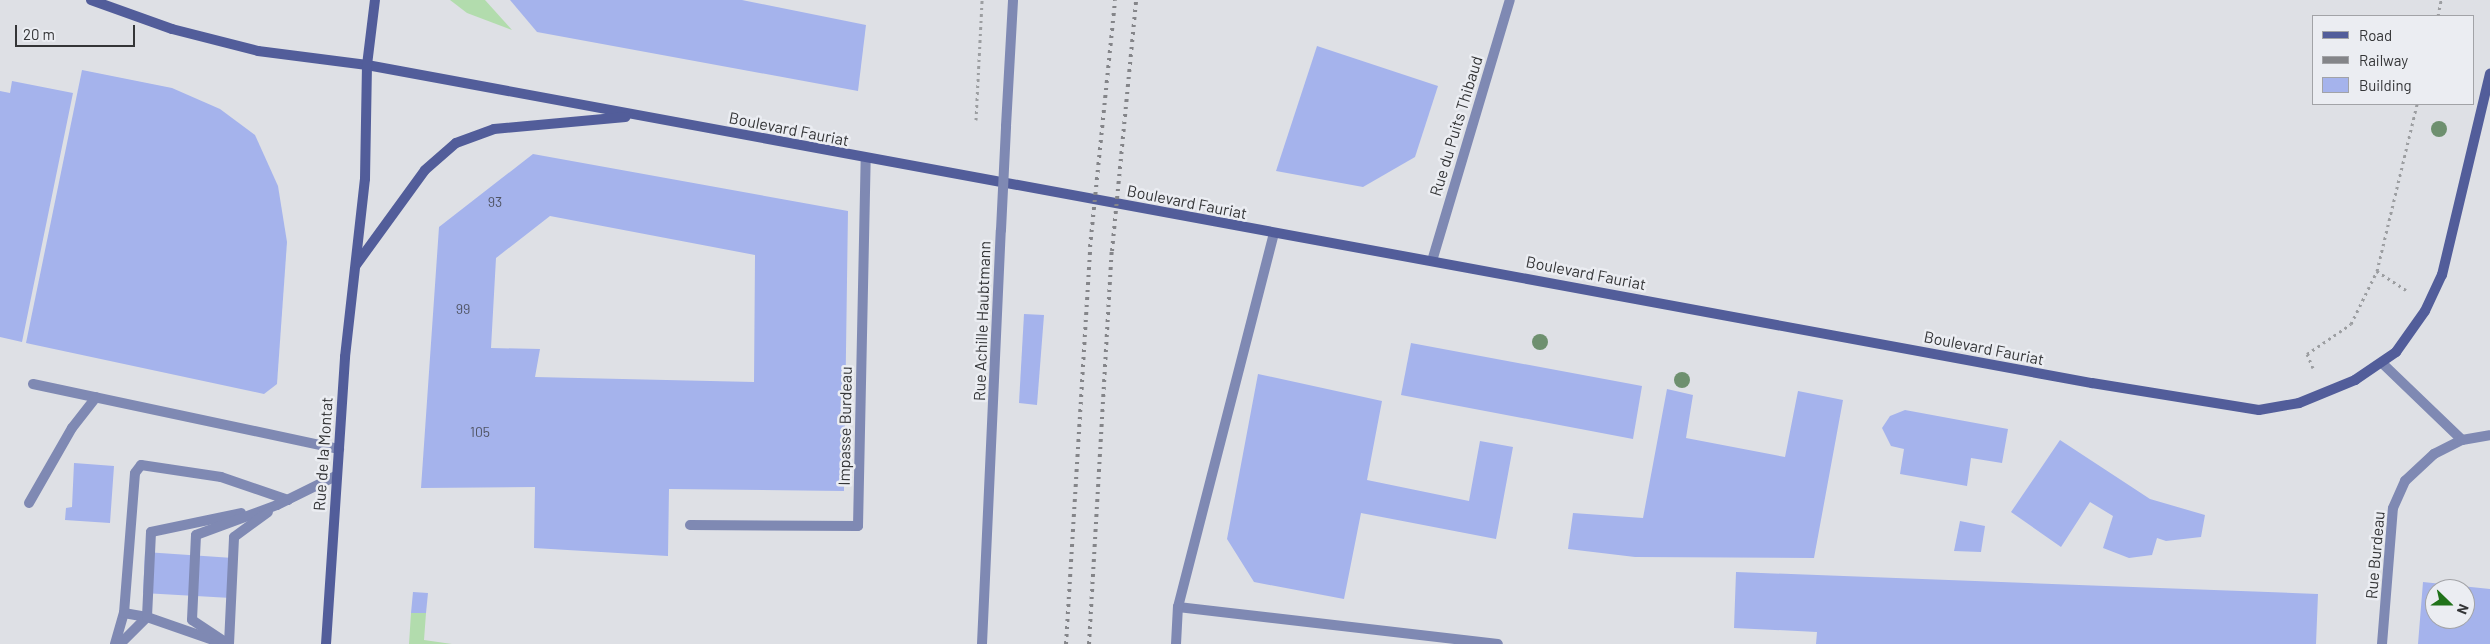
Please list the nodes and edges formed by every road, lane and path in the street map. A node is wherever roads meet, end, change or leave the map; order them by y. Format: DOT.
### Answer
graph roads {
  1 [pos="91,0"];
  2 [pos="375,0"];
  3 [pos="982,0"];
  4 [pos="1014,0"];
  5 [pos="1510,0"];
  6 [pos="2441,0"];
  7 [pos="2438,15"];
  8 [pos="367,65"];
  9 [pos="2490,74"];
  10 [pos="2417,105"];
  11 [pos="638,116"];
  12 [pos="976,120"];
  13 [pos="866,159"];
  14 [pos="1274,234"];
  15 [pos="1432,261"];
  16 [pos="355,267"];
  17 [pos="2377,271"];
  18 [pos="2428,304"];
  19 [pos="2382,363"];
  20 [pos="33,384"];
  21 [pos="2324,395"];
  22 [pos="96,397"];
  23 [pos="2490,435"];
  24 [pos="2462,440"];
  25 [pos="338,449"];
  26 [pos="336,476"];
  27 [pos="288,500"];
  28 [pos="29,503"];
  29 [pos="277,506"];
  30 [pos="690,525"];
  31 [pos="1178,607"];
  32 [pos="124,614"];
  33 [pos="147,617"];
  34 [pos="115,644"];
  35 [pos="120,644"];
  36 [pos="228,644"];
  37 [pos="326,644"];
  38 [pos="982,644"];
  39 [pos="1176,644"];
  40 [pos="1498,644"];
  41 [pos="2382,644"];
  1 -- 8 [label="main road, Boulevard Fauriat"];
  2 -- 8 [label="main road, Rue de la Montat"];
  3 -- 12 [label="path"];
  4 -- 38 [label="street, Rue Achille Haubtmann, bridge"];
  5 -- 15 [label="street, Rue du Puits Thibaud"];
  6 -- 7 [label="path"];
  8 -- 11 [label="main road, Boulevard Fauriat"];
  8 -- 16 [label="main road, Rue de la Montat"];
  9 -- 18 [label="main road, Boulevard Fauriat"];
  10 -- 17 [label="path"];
  11 -- 13 [label="main road, Boulevard Fauriat"];
  11 -- 16 [label="main road, Boulevard Fauriat"];
  13 -- 14 [label="main road, Boulevard Fauriat"];
  13 -- 30 [label="street, Impasse Burdeau"];
  14 -- 15 [label="main road, Boulevard Fauriat"];
  14 -- 31 [label="street"];
  15 -- 21 [label="main road, Boulevard Fauriat"];
  16 -- 25 [label="main road, Rue de la Montat"];
  17 -- 18 [label="path"];
  17 -- 21 [label="path"];
  18 -- 19 [label="main road, Boulevard Fauriat"];
  19 -- 21 [label="main road, Boulevard Fauriat"];
  19 -- 24 [label="street"];
  20 -- 22 [label="street"];
  22 -- 25 [label="street"];
  22 -- 28 [label="street"];
  23 -- 24 [label="street"];
  24 -- 41 [label="street, Rue Burdeau"];
  25 -- 26 [label="main road, Rue de la Montat"];
  26 -- 27 [label="street"];
  26 -- 37 [label="main road, Rue de la Montat"];
  27 -- 29 [label="street"];
  27 -- 32 [label="street"];
  29 -- 33 [label="street"];
  29 -- 36 [label="street"];
  29 -- 36 [label="street"];
  31 -- 39 [label="street"];
  31 -- 40 [label="street"];
  32 -- 33 [label="street"];
  32 -- 34 [label="street"];
  33 -- 35 [label="street"];
  33 -- 36 [label="street"];
}
